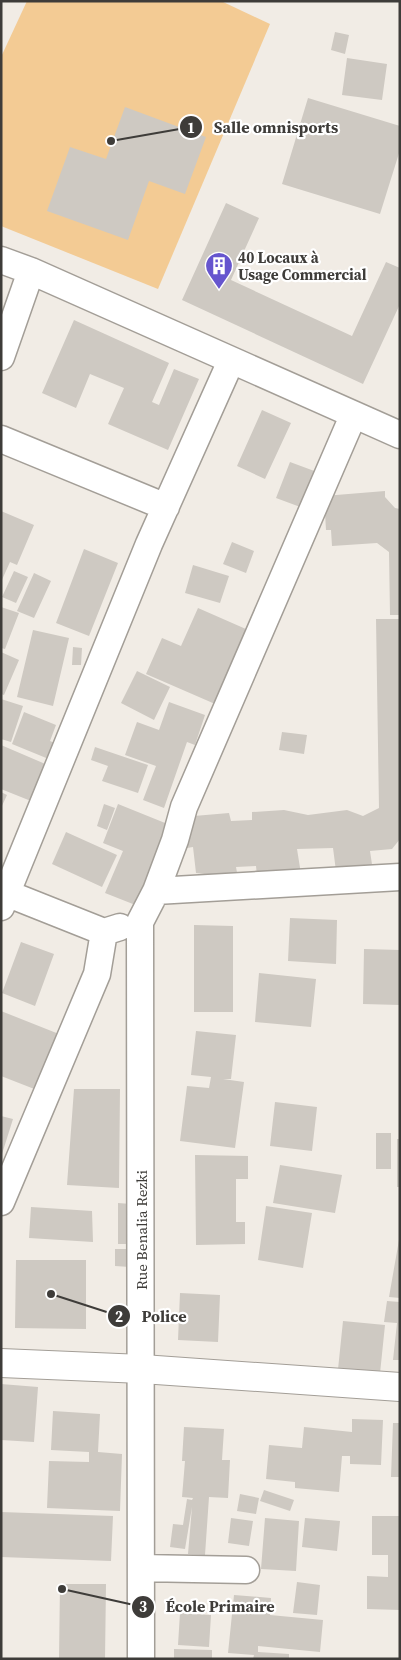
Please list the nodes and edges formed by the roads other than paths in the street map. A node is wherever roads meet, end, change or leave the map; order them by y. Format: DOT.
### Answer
graph roads {
  1 [pos="1,260"];
  2 [pos="31,271"];
  3 [pos="1,356"];
  4 [pos="231,362"];
  5 [pos="353,416"];
  6 [pos="400,435"];
  7 [pos="1,439"];
  8 [pos="166,507"];
  9 [pos="400,877"];
  10 [pos="156,891"];
  11 [pos="3,897"];
  12 [pos="140,922"];
  13 [pos="104,932"];
  14 [pos="1,1202"];
  15 [pos="1,1363"];
  16 [pos="142,1369"];
  17 [pos="400,1387"];
  18 [pos="141,1568"];
  19 [pos="246,1570"];
  20 [pos="141,1659"];
  1 -- 2 [label="street"];
  2 -- 3 [label="street"];
  2 -- 4 [label="street"];
  4 -- 5 [label="street"];
  4 -- 8 [label="street"];
  5 -- 6 [label="street"];
  5 -- 10 [label="street"];
  7 -- 8 [label="street"];
  8 -- 11 [label="street"];
  9 -- 10 [label="street"];
  10 -- 12 [label="street"];
  11 -- 13 [label="street"];
  12 -- 13 [label="street"];
  12 -- 16 [label="street, Rue Benalia Rezki"];
  13 -- 14 [label="street"];
  15 -- 16 [label="main road"];
  16 -- 17 [label="main road"];
  16 -- 18 [label="street, Rue Benalia Rezki"];
  18 -- 19 [label="street"];
  18 -- 20 [label="street, Rue Benalia Rezki"];
}
